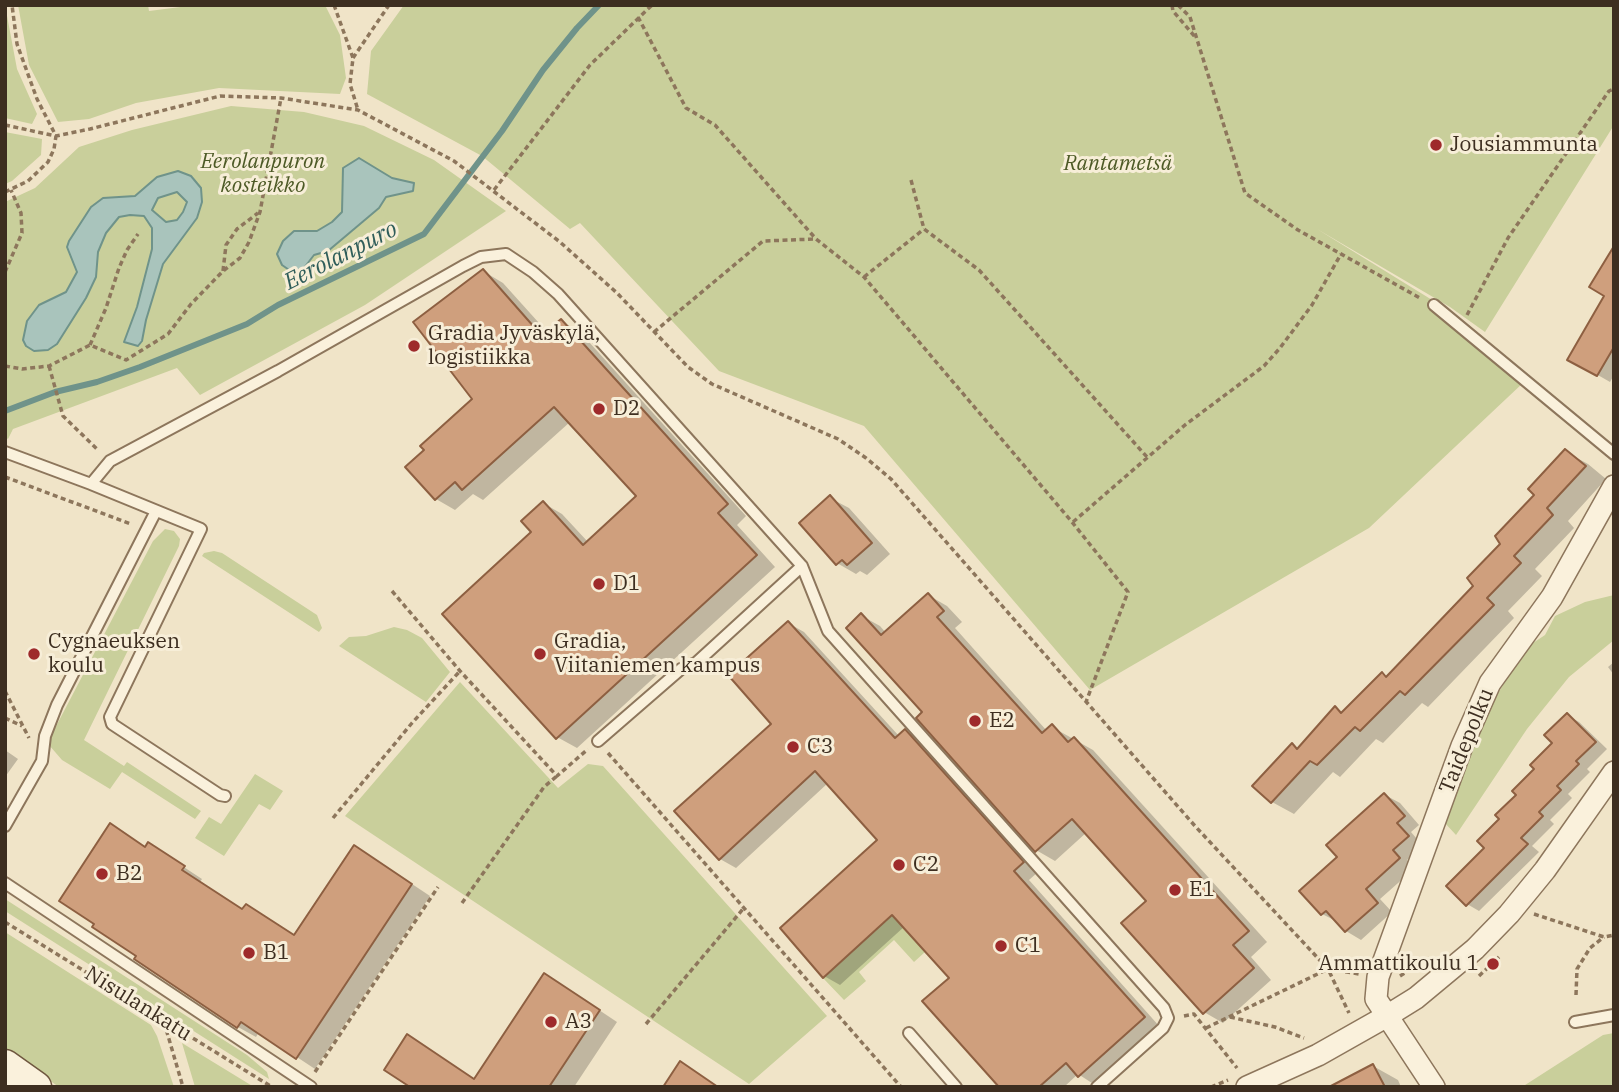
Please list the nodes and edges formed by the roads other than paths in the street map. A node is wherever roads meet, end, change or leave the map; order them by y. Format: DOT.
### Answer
graph roads {
  1 [pos="1434,305"];
  2 [pos="5,452"];
  3 [pos="1614,454"];
  4 [pos="92,484"];
  5 [pos="1614,486"];
  6 [pos="156,511"];
  7 [pos="802,566"];
  8 [pos="597,741"];
  9 [pos="1614,772"];
  10 [pos="225,796"];
  11 [pos="5,826"];
  12 [pos="5,883"];
  13 [pos="1614,1015"];
  14 [pos="1387,1016"];
  15 [pos="1575,1022"];
  16 [pos="909,1033"];
  17 [pos="5,1065"];
  18 [pos="1244,1080"];
  19 [pos="309,1085"];
  20 [pos="36,1087"];
  21 [pos="956,1087"];
  22 [pos="1097,1087"];
  23 [pos="1434,1087"];
  1 -- 3 [label="lane"];
  2 -- 4 [label="lane"];
  4 -- 6 [label="lane"];
  4 -- 7 [label="lane"];
  5 -- 14 [label="street, Taidepolku"];
  6 -- 10 [label="lane"];
  6 -- 11 [label="lane"];
  7 -- 8 [label="lane"];
  7 -- 22 [label="lane"];
  9 -- 14 [label="street"];
  12 -- 19 [label="lane"];
  13 -- 15 [label="lane"];
  14 -- 18 [label="street"];
  14 -- 23 [label="street, Taidepolku"];
  16 -- 21 [label="lane"];
  17 -- 20 [label="main road"];
}
